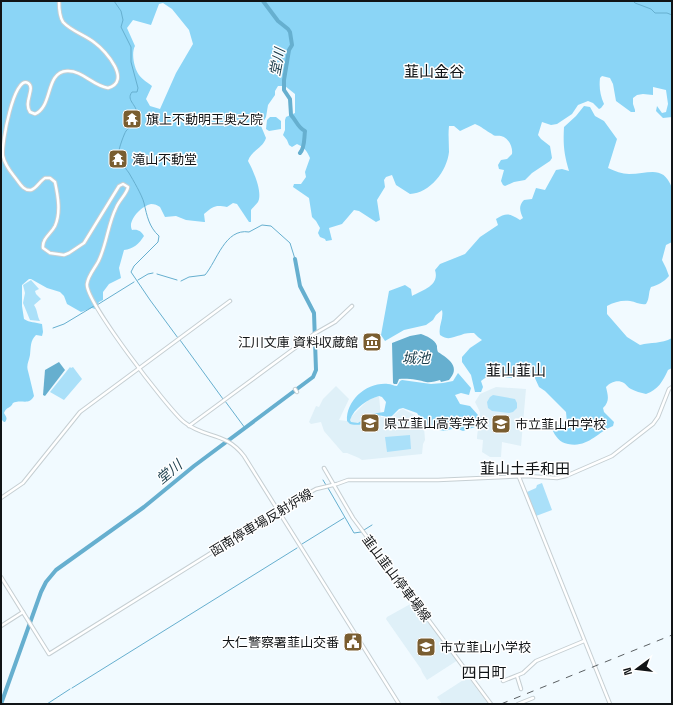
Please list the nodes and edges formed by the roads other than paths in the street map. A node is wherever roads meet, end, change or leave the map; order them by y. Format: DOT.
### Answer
graph roads {
  1 [pos="59,1"];
  2 [pos="230,301"];
  3 [pos="352,306"];
  4 [pos="139,367"];
  5 [pos="672,387"];
  6 [pos="189,426"];
  7 [pos="324,468"];
  8 [pos="519,477"];
  9 [pos="333,485"];
  10 [pos="1,498"];
  11 [pos="278,511"];
  12 [pos="1,577"];
  13 [pos="23,612"];
  14 [pos="1,626"];
  15 [pos="585,641"];
  16 [pos="517,676"];
  17 [pos="503,681"];
  18 [pos="522,689"];
  19 [pos="532,698"];
  20 [pos="398,703"];
  21 [pos="491,704"];
  22 [pos="518,704"];
  23 [pos="610,704"];
  1 -- 4 [label="street"];
  2 -- 4 [label="street"];
  3 -- 6 [label="street"];
  4 -- 6 [label="street"];
  4 -- 10 [label="street"];
  5 -- 8 [label="street, 函南停車場反射炉線"];
  6 -- 11 [label="street"];
  7 -- 9 [label="street, 韮山韮山停車場線"];
  8 -- 9 [label="street, 函南停車場反射炉線"];
  8 -- 15 [label="street"];
  9 -- 11 [label="street, 函南停車場反射炉線"];
  9 -- 21 [label="street, 韮山韮山停車場線"];
  11 -- 13 [label="street, 函南停車場反射炉線"];
  11 -- 20 [label="street"];
  12 -- 13 [label="street, 函南停車場反射炉線"];
  13 -- 14 [label="street"];
  15 -- 16 [label="street"];
  15 -- 23 [label="street"];
  16 -- 17 [label="street"];
  16 -- 18 [label="street"];
  19 -- 22 [label="street"];
}
